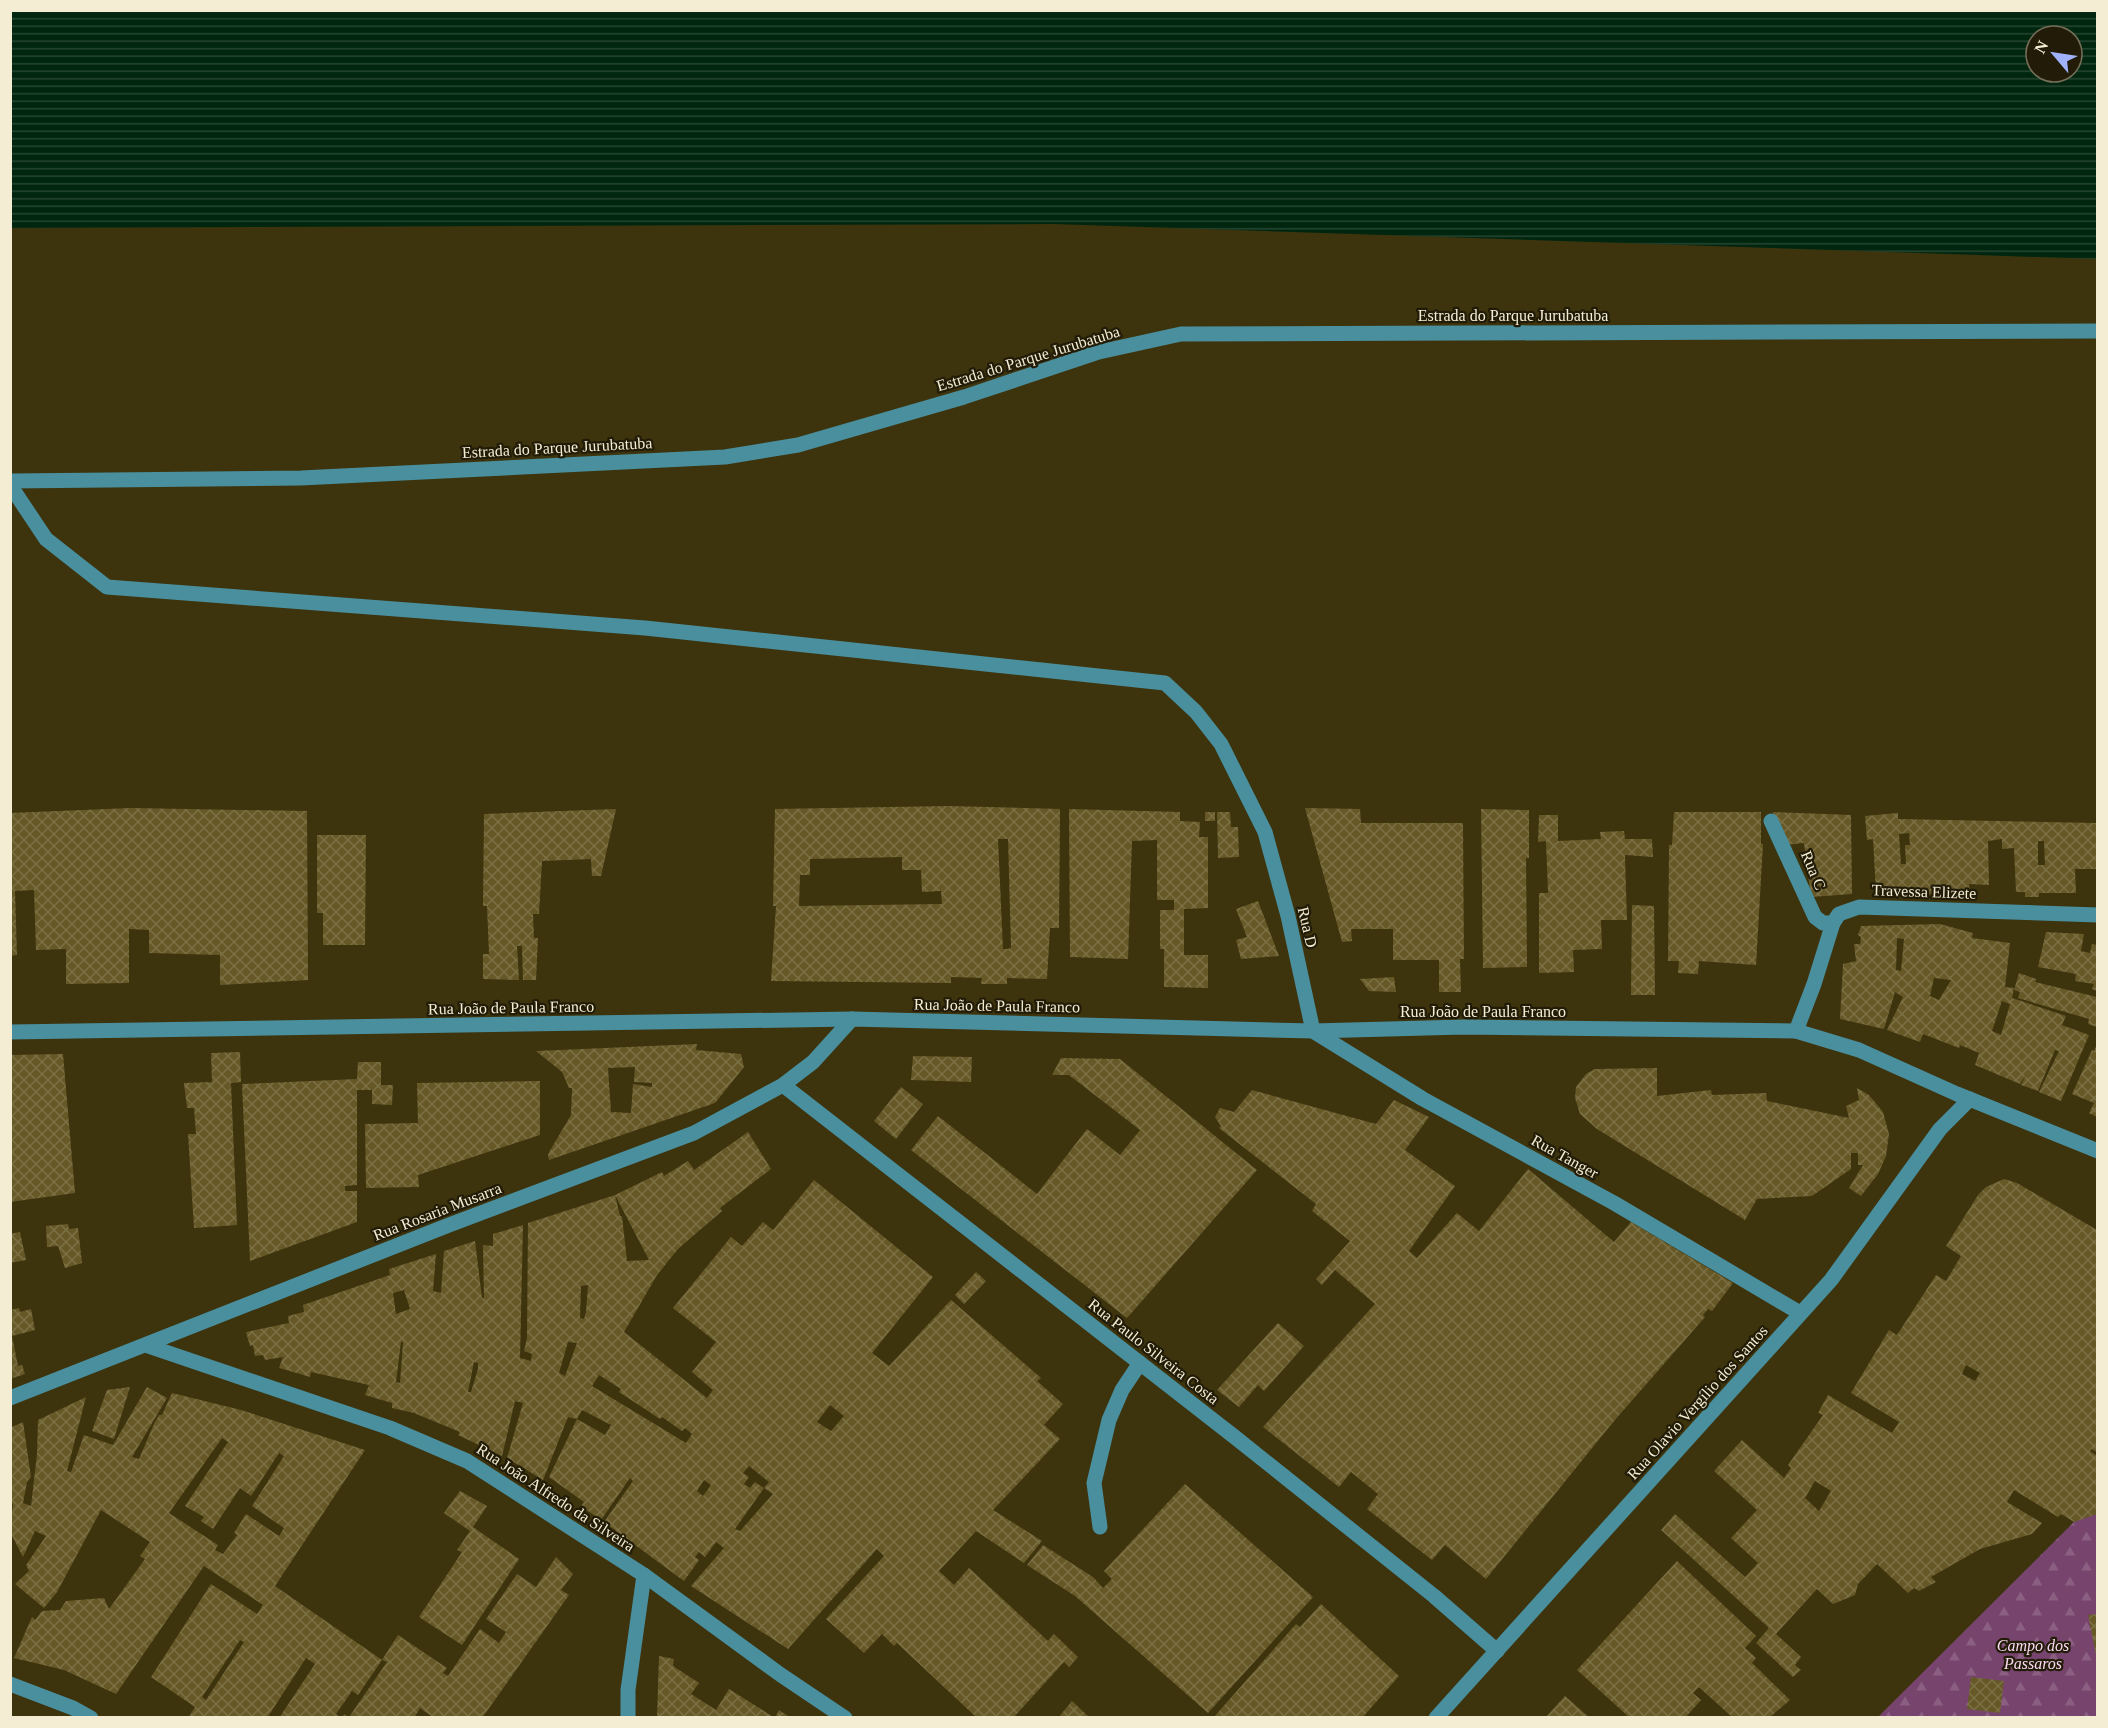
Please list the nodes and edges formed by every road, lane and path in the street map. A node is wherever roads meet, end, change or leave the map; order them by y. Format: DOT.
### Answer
graph roads {
  1 [pos="2097,331"];
  2 [pos="10,483"];
  3 [pos="1771,821"];
  4 [pos="2097,915"];
  5 [pos="1833,923"];
  6 [pos="852,1019"];
  7 [pos="1796,1030"];
  8 [pos="1312,1031"];
  9 [pos="10,1032"];
  10 [pos="783,1085"];
  11 [pos="1970,1099"];
  12 [pos="2097,1151"];
  13 [pos="1800,1313"];
  14 [pos="148,1346"];
  15 [pos="1140,1363"];
  16 [pos="10,1398"];
  17 [pos="1100,1527"];
  18 [pos="644,1575"];
  19 [pos="1497,1652"];
  20 [pos="10,1683"];
  21 [pos="91,1718"];
  22 [pos="628,1718"];
  23 [pos="845,1718"];
  24 [pos="1436,1718"];
  1 -- 2 [label="street, Estrada do Parque Jurubatuba"];
  2 -- 8 [label="street, Rua D"];
  3 -- 5 [label="street, Rua C"];
  4 -- 5 [label="street, Travessa Elizete"];
  5 -- 7 [label="street"];
  6 -- 8 [label="street, Rua João de Paula Franco"];
  6 -- 9 [label="street, Rua João de Paula Franco"];
  6 -- 10 [label="street, Rua Rosaria Musarra"];
  7 -- 8 [label="street, Rua João de Paula Franco"];
  7 -- 11 [label="street, Rua João de Paula Franco"];
  8 -- 13 [label="street, Rua Tanger"];
  10 -- 14 [label="street, Rua Rosaria Musarra"];
  10 -- 15 [label="street, Rua Paulo Silveira Costa"];
  11 -- 12 [label="street, Rua João de Paula Franco"];
  11 -- 13 [label="street, Rua Olavio Vergílio dos Santos"];
  13 -- 19 [label="street, Rua Olavio Vergílio dos Santos"];
  14 -- 16 [label="street, Rua Rosaria Musarra"];
  14 -- 18 [label="street, Rua João Alfredo da Silveira"];
  15 -- 17 [label="street"];
  15 -- 19 [label="street, Rua Paulo Silveira Costa"];
  18 -- 22 [label="street"];
  18 -- 23 [label="street, Rua João Alfredo da Silveira"];
  19 -- 24 [label="street, Rua Olavio Vergílio dos Santos"];
  20 -- 21 [label="street"];
}
